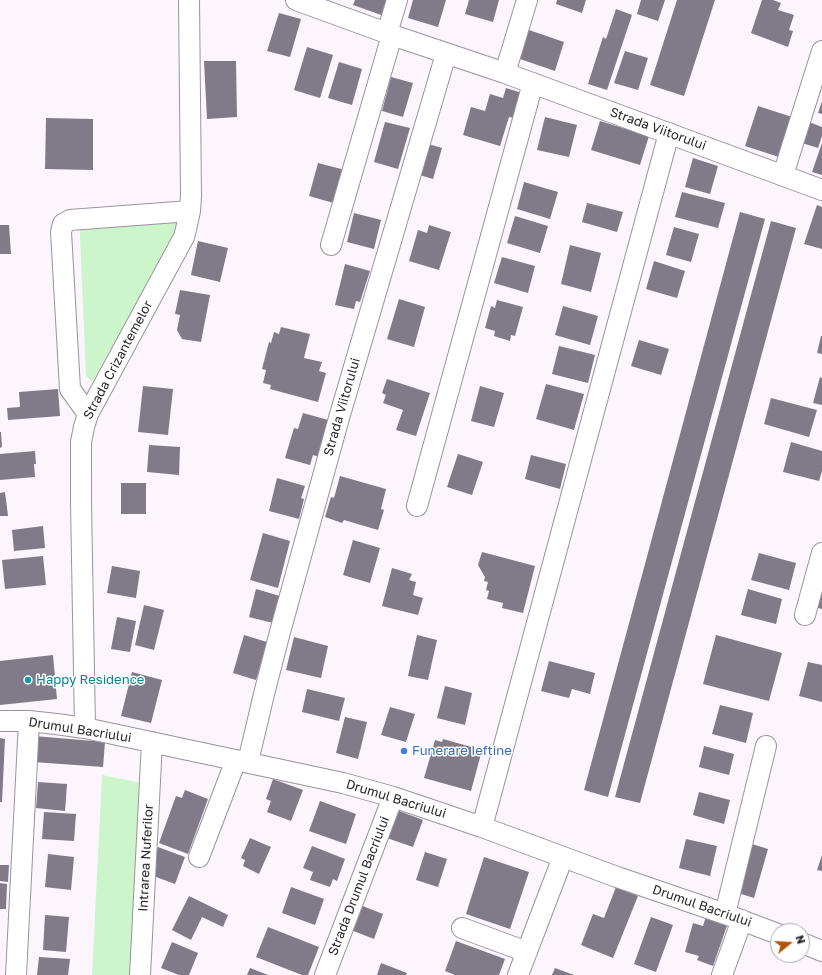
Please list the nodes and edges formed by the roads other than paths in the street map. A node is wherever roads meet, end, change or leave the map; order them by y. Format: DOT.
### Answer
graph roads {
  1 [pos="189,0"];
  2 [pos="296,0"];
  3 [pos="397,0"];
  4 [pos="528,0"];
  5 [pos="332,6"];
  6 [pos="389,34"];
  7 [pos="822,51"];
  8 [pos="446,54"];
  9 [pos="505,73"];
  10 [pos="533,83"];
  11 [pos="669,133"];
  12 [pos="783,175"];
  13 [pos="822,190"];
  14 [pos="190,211"];
  15 [pos="331,245"];
  16 [pos="88,414"];
  17 [pos="417,506"];
  18 [pos="822,553"];
  19 [pos="804,615"];
  20 [pos="0,721"];
  21 [pos="29,721"];
  22 [pos="85,728"];
  23 [pos="152,742"];
  24 [pos="766,746"];
  25 [pos="242,761"];
  26 [pos="393,797"];
  27 [pos="482,827"];
  28 [pos="199,857"];
  29 [pos="564,857"];
  30 [pos="733,917"];
  31 [pos="462,928"];
  32 [pos="770,931"];
  33 [pos="810,946"];
  34 [pos="822,951"];
  35 [pos="527,952"];
  36 [pos="16,975"];
  37 [pos="140,975"];
  38 [pos="325,975"];
  39 [pos="518,975"];
  40 [pos="722,975"];
  1 -- 14 [label="street, Strada Crizantemelor"];
  2 -- 5 [label="street, Strada Viitorului"];
  3 -- 6 [label="street"];
  4 -- 9 [label="street"];
  5 -- 6 [label="street, Strada Viitorului"];
  6 -- 8 [label="street, Strada Viitorului"];
  6 -- 15 [label="street"];
  7 -- 12 [label="street"];
  8 -- 9 [label="street, Strada Viitorului"];
  8 -- 25 [label="street, Strada Viitorului"];
  9 -- 10 [label="street, Strada Viitorului"];
  10 -- 11 [label="street, Strada Viitorului"];
  10 -- 17 [label="street"];
  11 -- 12 [label="street, Strada Viitorului"];
  11 -- 27 [label="street"];
  12 -- 13 [label="street, Strada Viitorului"];
  14 -- 16 [label="street, Strada Crizantemelor"];
  14 -- 16 [label="street"];
  16 -- 22 [label="street, Strada Crizantemelor"];
  18 -- 19 [label="street"];
  20 -- 21 [label="street, Drumul Bacriului"];
  21 -- 22 [label="street, Drumul Bacriului"];
  21 -- 36 [label="street"];
  22 -- 23 [label="street, Drumul Bacriului"];
  23 -- 25 [label="street, Drumul Bacriului"];
  23 -- 37 [label="street, Intrarea Nuferilor"];
  24 -- 30 [label="street"];
  25 -- 26 [label="street, Drumul Bacriului"];
  25 -- 28 [label="street, Strada Viitorului"];
  26 -- 27 [label="street, Drumul Bacriului"];
  26 -- 38 [label="street, Strada Drumul Bacriului"];
  27 -- 29 [label="street, Drumul Bacriului"];
  29 -- 30 [label="street, Drumul Bacriului"];
  29 -- 35 [label="street"];
  30 -- 32 [label="street, Drumul Bacriului"];
  30 -- 40 [label="street"];
  31 -- 35 [label="street"];
  33 -- 34 [label="street"];
  35 -- 39 [label="street"];
}
